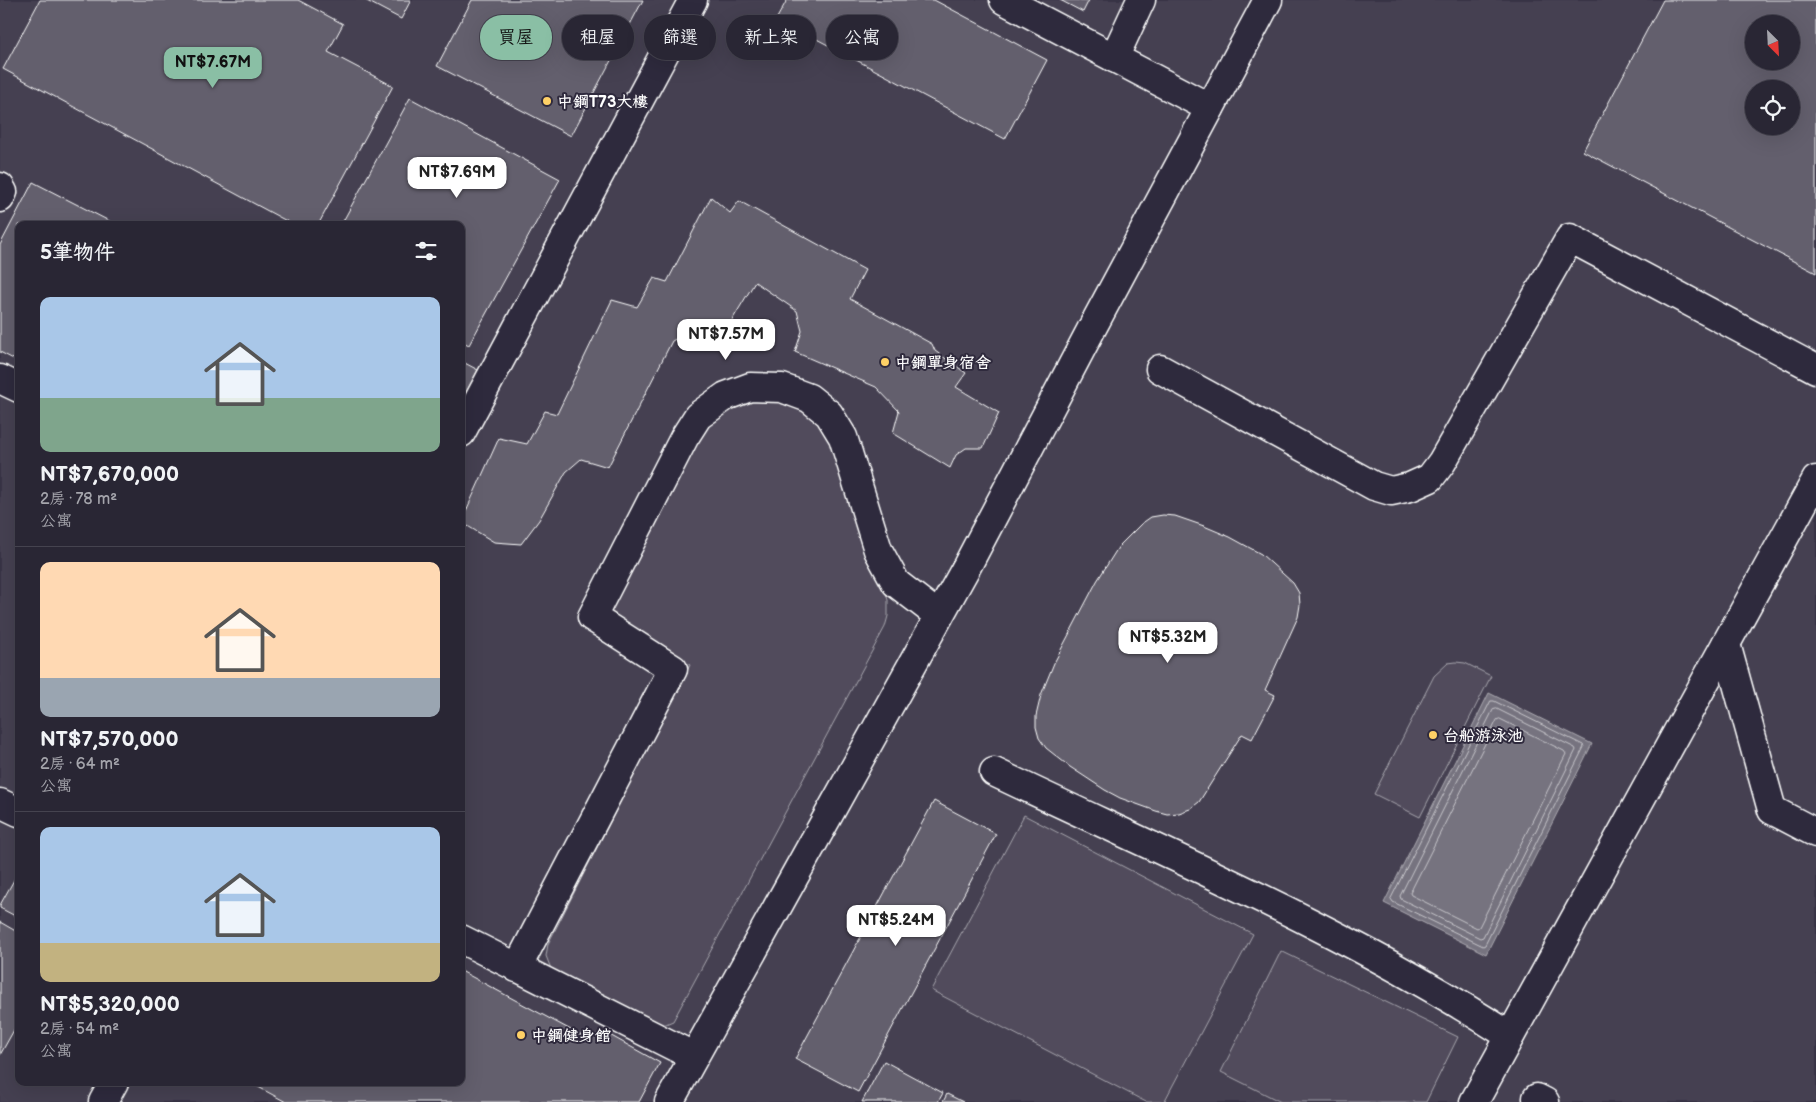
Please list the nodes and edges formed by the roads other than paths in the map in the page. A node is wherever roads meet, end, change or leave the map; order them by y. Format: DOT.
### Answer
graph roads {
  1 [pos="693,0"];
  2 [pos="1004,0"];
  3 [pos="1141,0"];
  4 [pos="1268,0"];
  5 [pos="1114,58"];
  6 [pos="1210,108"];
  7 [pos="0,187"];
  8 [pos="0,198"];
  9 [pos="1160,369"];
  10 [pos="1816,369"];
  11 [pos="0,378"];
  12 [pos="15,386"];
  13 [pos="465,426"];
  14 [pos="1816,480"];
  15 [pos="939,616"];
  16 [pos="1726,644"];
  17 [pos="994,772"];
  18 [pos="0,803"];
  19 [pos="15,810"];
  20 [pos="1816,833"];
  21 [pos="465,941"];
  22 [pos="517,968"];
  23 [pos="1510,1036"];
  24 [pos="693,1056"];
  25 [pos="112,1086"];
  26 [pos="104,1102"];
  27 [pos="669,1102"];
  28 [pos="1474,1102"];
  1 -- 13 [label="lane"];
  2 -- 5 [label="lane"];
  3 -- 5 [label="lane"];
  4 -- 6 [label="lane"];
  5 -- 6 [label="lane"];
  6 -- 15 [label="lane"];
  7 -- 8 [label="lane"];
  9 -- 10 [label="lane"];
  11 -- 12 [label="lane"];
  14 -- 16 [label="lane"];
  15 -- 22 [label="lane"];
  15 -- 24 [label="lane"];
  16 -- 20 [label="lane"];
  16 -- 23 [label="lane"];
  17 -- 23 [label="lane"];
  18 -- 19 [label="lane"];
  21 -- 22 [label="lane"];
  22 -- 24 [label="lane"];
  23 -- 28 [label="lane"];
  24 -- 27 [label="lane"];
  25 -- 26 [label="lane"];
}
